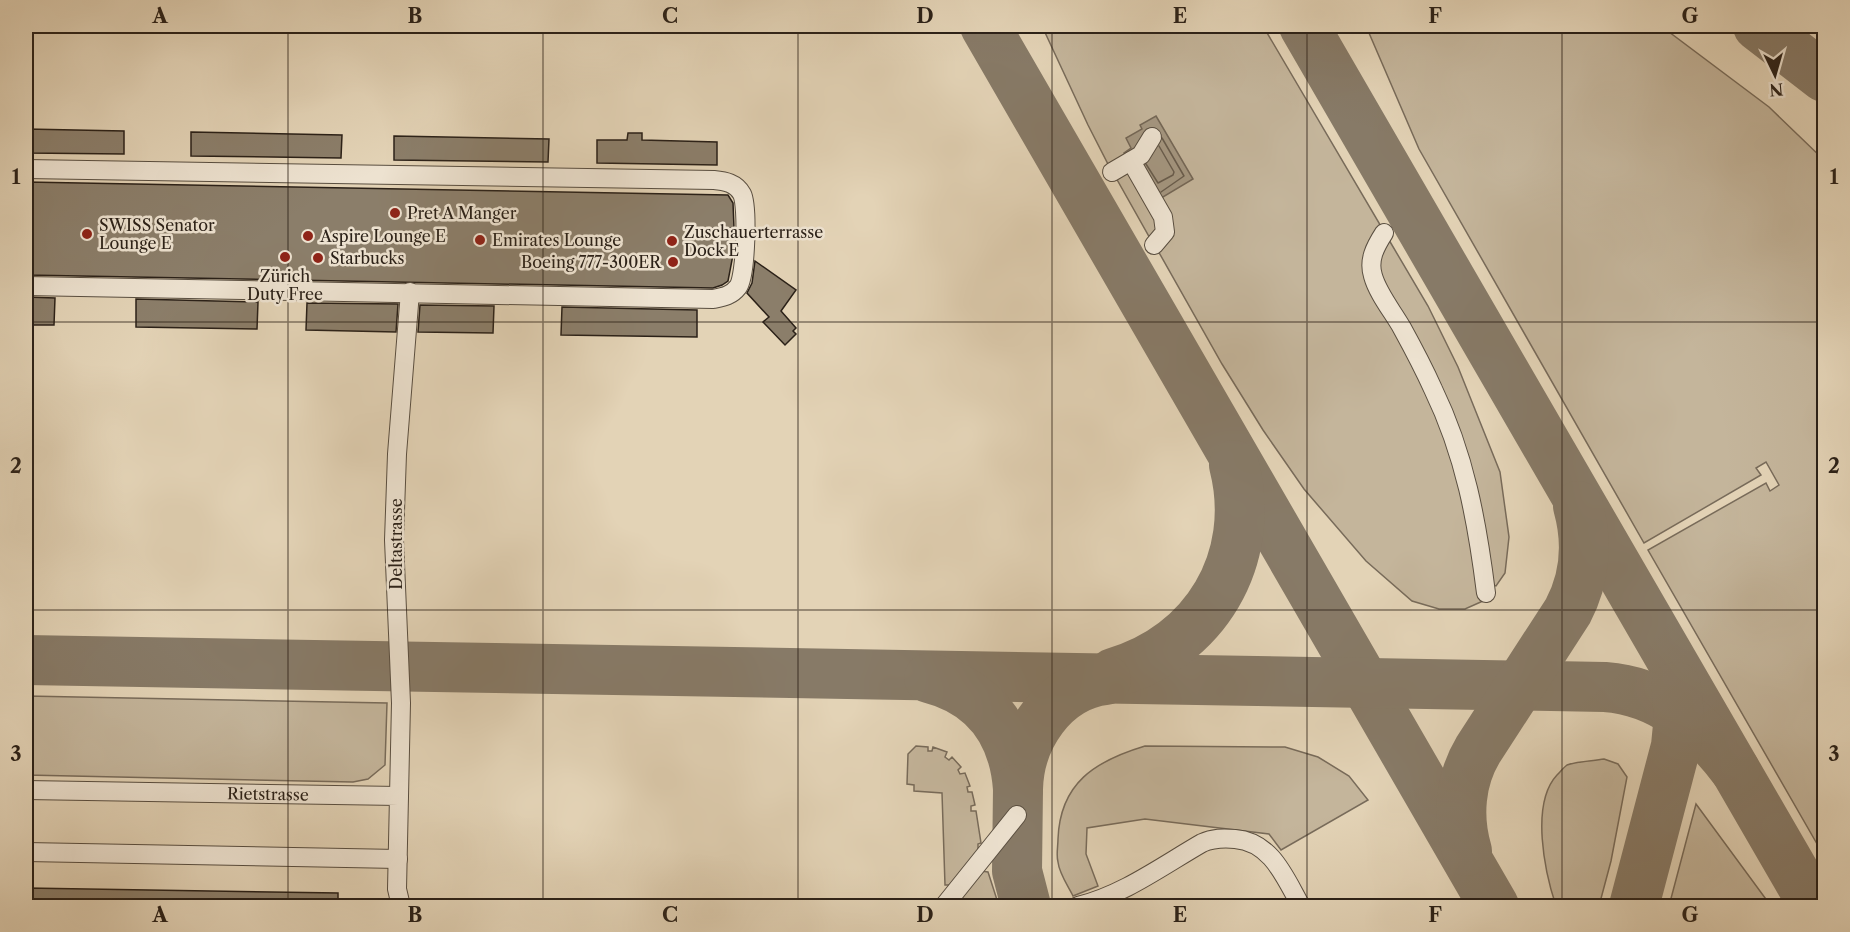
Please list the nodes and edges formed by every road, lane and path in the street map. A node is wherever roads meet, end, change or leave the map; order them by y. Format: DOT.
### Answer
graph roads {
  1 [pos="1152,137"];
  2 [pos="1131,161"];
  3 [pos="26,169"];
  4 [pos="1112,172"];
  5 [pos="1383,233"];
  6 [pos="1154,245"];
  7 [pos="26,286"];
  8 [pos="410,292"];
  9 [pos="1486,593"];
  10 [pos="26,790"];
  11 [pos="399,796"];
  12 [pos="1017,815"];
  13 [pos="26,852"];
  14 [pos="398,859"];
  15 [pos="401,906"];
  16 [pos="945,906"];
  17 [pos="1078,906"];
  18 [pos="1301,906"];
  1 -- 2 [label="lane"];
  2 -- 4 [label="lane"];
  2 -- 6 [label="lane"];
  3 -- 8 [label="lane"];
  5 -- 9 [label="lane"];
  7 -- 8 [label="lane"];
  8 -- 11 [label="lane, Deltastrasse"];
  10 -- 11 [label="lane, Rietstrasse"];
  11 -- 14 [label="lane"];
  12 -- 16 [label="lane"];
  13 -- 14 [label="lane"];
  14 -- 15 [label="lane"];
  17 -- 18 [label="lane"];
}
